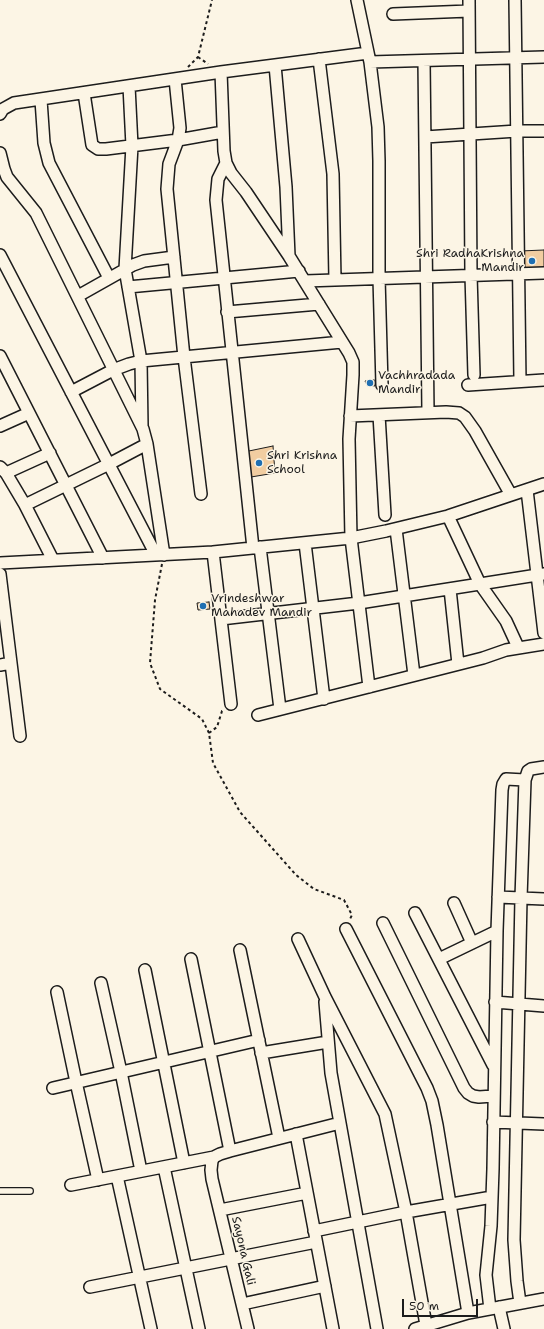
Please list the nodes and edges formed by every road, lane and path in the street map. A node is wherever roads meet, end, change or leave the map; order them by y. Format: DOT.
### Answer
graph roads {
  1 [pos="212,0"];
  2 [pos="357,0"];
  3 [pos="515,0"];
  4 [pos="469,5"];
  5 [pos="393,14"];
  6 [pos="369,57"];
  7 [pos="544,57"];
  8 [pos="517,58"];
  9 [pos="319,59"];
  10 [pos="469,60"];
  11 [pos="424,61"];
  12 [pos="275,65"];
  13 [pos="221,72"];
  14 [pos="175,79"];
  15 [pos="129,86"];
  16 [pos="84,93"];
  17 [pos="41,100"];
  18 [pos="0,114"];
  19 [pos="517,131"];
  20 [pos="544,131"];
  21 [pos="223,132"];
  22 [pos="470,134"];
  23 [pos="425,137"];
  24 [pos="178,140"];
  25 [pos="132,146"];
  26 [pos="0,153"];
  27 [pos="226,163"];
  28 [pos="0,255"];
  29 [pos="289,256"];
  30 [pos="174,258"];
  31 [pos="125,269"];
  32 [pos="299,271"];
  33 [pos="544,273"];
  34 [pos="518,274"];
  35 [pos="471,275"];
  36 [pos="426,276"];
  37 [pos="109,278"];
  38 [pos="224,278"];
  39 [pos="379,278"];
  40 [pos="335,280"];
  41 [pos="305,281"];
  42 [pos="176,283"];
  43 [pos="128,287"];
  44 [pos="78,296"];
  45 [pos="319,304"];
  46 [pos="227,312"];
  47 [pos="342,342"];
  48 [pos="232,352"];
  49 [pos="0,356"];
  50 [pos="184,357"];
  51 [pos="141,361"];
  52 [pos="113,370"];
  53 [pos="474,374"];
  54 [pos="544,380"];
  55 [pos="520,381"];
  56 [pos="382,385"];
  57 [pos="468,385"];
  58 [pos="71,392"];
  59 [pos="428,412"];
  60 [pos="29,413"];
  61 [pos="379,415"];
  62 [pos="350,416"];
  63 [pos="0,426"];
  64 [pos="143,429"];
  65 [pos="147,444"];
  66 [pos="50,453"];
  67 [pos="109,464"];
  68 [pos="3,470"];
  69 [pos="66,484"];
  70 [pos="544,484"];
  71 [pos="527,490"];
  72 [pos="201,494"];
  73 [pos="511,496"];
  74 [pos="25,505"];
  75 [pos="385,515"];
  76 [pos="448,516"];
  77 [pos="396,529"];
  78 [pos="351,538"];
  79 [pos="305,543"];
  80 [pos="256,548"];
  81 [pos="213,552"];
  82 [pos="160,555"];
  83 [pos="104,558"];
  84 [pos="54,560"];
  85 [pos="0,563"];
  86 [pos="0,574"];
  87 [pos="541,575"];
  88 [pos="480,584"];
  89 [pos="450,589"];
  90 [pos="404,596"];
  91 [pos="359,603"];
  92 [pos="312,609"];
  93 [pos="268,613"];
  94 [pos="221,619"];
  95 [pos="544,633"];
  96 [pos="544,644"];
  97 [pos="518,647"];
  98 [pos="5,664"];
  99 [pos="458,664"];
  100 [pos="414,675"];
  101 [pos="370,687"];
  102 [pos="324,699"];
  103 [pos="231,704"];
  104 [pos="280,709"];
  105 [pos="258,714"];
  106 [pos="209,733"];
  107 [pos="20,736"];
  108 [pos="544,767"];
  109 [pos="525,780"];
  110 [pos="498,897"];
  111 [pos="521,898"];
  112 [pos="544,899"];
  113 [pos="454,903"];
  114 [pos="415,913"];
  115 [pos="383,923"];
  116 [pos="346,929"];
  117 [pos="497,932"];
  118 [pos="298,939"];
  119 [pos="472,943"];
  120 [pos="240,950"];
  121 [pos="191,959"];
  122 [pos="439,959"];
  123 [pos="145,970"];
  124 [pos="101,983"];
  125 [pos="57,992"];
  126 [pos="325,997"];
  127 [pos="495,1002"];
  128 [pos="519,1004"];
  129 [pos="544,1006"];
  130 [pos="259,1040"];
  131 [pos="328,1042"];
  132 [pos="210,1052"];
  133 [pos="261,1053"];
  134 [pos="163,1062"];
  135 [pos="494,1067"];
  136 [pos="121,1072"];
  137 [pos="76,1082"];
  138 [pos="53,1088"];
  139 [pos="493,1096"];
  140 [pos="493,1122"];
  141 [pos="516,1123"];
  142 [pos="340,1124"];
  143 [pos="544,1124"];
  144 [pos="296,1134"];
  145 [pos="279,1138"];
  146 [pos="230,1151"];
  147 [pos="214,1157"];
  148 [pos="184,1163"];
  149 [pos="164,1166"];
  150 [pos="141,1171"];
  151 [pos="117,1176"];
  152 [pos="98,1180"];
  153 [pos="71,1185"];
  154 [pos="30,1191"];
  155 [pos="0,1192"];
  156 [pos="307,1193"];
  157 [pos="492,1198"];
  158 [pos="450,1203"];
  159 [pos="220,1210"];
  160 [pos="406,1212"];
  161 [pos="358,1222"];
  162 [pos="315,1236"];
  163 [pos="232,1258"];
  164 [pos="186,1268"];
  165 [pos="139,1277"];
  166 [pos="325,1286"];
  167 [pos="90,1287"];
  168 [pos="544,1299"];
  169 [pos="242,1304"];
  170 [pos="520,1304"];
  171 [pos="494,1308"];
  172 [pos="468,1313"];
  173 [pos="445,1324"];
  174 [pos="426,1325"];
  175 [pos="151,1329"];
  176 [pos="199,1329"];
  177 [pos="248,1329"];
  178 [pos="333,1329"];
  179 [pos="377,1329"];
  180 [pos="415,1329"];
  181 [pos="504,1329"];
  1 -- 14 [label="path"];
  2 -- 6 [label="street"];
  3 -- 8 [label="street"];
  4 -- 5 [label="street"];
  4 -- 10 [label="street"];
  6 -- 9 [label="street"];
  6 -- 11 [label="street"];
  6 -- 39 [label="street"];
  7 -- 8 [label="street"];
  8 -- 10 [label="street"];
  8 -- 19 [label="street"];
  9 -- 12 [label="street"];
  9 -- 40 [label="street"];
  10 -- 11 [label="street"];
  10 -- 22 [label="street"];
  11 -- 23 [label="street"];
  12 -- 13 [label="street"];
  12 -- 29 [label="street"];
  13 -- 14 [label="street"];
  13 -- 21 [label="street"];
  14 -- 15 [label="street"];
  14 -- 24 [label="street"];
  15 -- 16 [label="street"];
  15 -- 25 [label="street"];
  16 -- 17 [label="street"];
  16 -- 25 [label="street"];
  17 -- 18 [label="street"];
  17 -- 37 [label="street"];
  19 -- 20 [label="street"];
  19 -- 22 [label="street"];
  19 -- 34 [label="street"];
  21 -- 24 [label="street"];
  21 -- 27 [label="street"];
  22 -- 23 [label="street"];
  22 -- 35 [label="street"];
  23 -- 36 [label="street"];
  24 -- 25 [label="street"];
  24 -- 30 [label="street"];
  25 -- 31 [label="street"];
  26 -- 44 [label="street"];
  27 -- 29 [label="street"];
  27 -- 38 [label="street"];
  28 -- 58 [label="street"];
  29 -- 32 [label="street"];
  30 -- 31 [label="street"];
  30 -- 42 [label="street"];
  31 -- 37 [label="street"];
  31 -- 43 [label="street"];
  32 -- 38 [label="street"];
  32 -- 41 [label="street"];
  33 -- 34 [label="street"];
  34 -- 35 [label="street"];
  34 -- 55 [label="street"];
  35 -- 36 [label="street"];
  35 -- 53 [label="street"];
  36 -- 39 [label="street"];
  36 -- 59 [label="street"];
  37 -- 44 [label="street"];
  38 -- 42 [label="street"];
  38 -- 46 [label="street"];
  39 -- 40 [label="street"];
  39 -- 56 [label="street"];
  40 -- 41 [label="street"];
  41 -- 45 [label="street"];
  42 -- 43 [label="street"];
  42 -- 50 [label="street"];
  43 -- 51 [label="street"];
  44 -- 52 [label="street"];
  45 -- 46 [label="street"];
  45 -- 47 [label="street"];
  46 -- 48 [label="street"];
  47 -- 48 [label="street"];
  47 -- 62 [label="street"];
  48 -- 50 [label="street"];
  48 -- 80 [label="street"];
  49 -- 60 [label="street"];
  50 -- 51 [label="street"];
  50 -- 72 [label="street"];
  51 -- 52 [label="street"];
  51 -- 64 [label="street"];
  52 -- 58 [label="street"];
  52 -- 64 [label="street"];
  54 -- 55 [label="street"];
  55 -- 57 [label="street"];
  58 -- 67 [label="street"];
  59 -- 61 [label="street"];
  59 -- 73 [label="street"];
  60 -- 63 [label="street"];
  60 -- 66 [label="street"];
  61 -- 62 [label="street"];
  61 -- 75 [label="street"];
  62 -- 78 [label="street"];
  64 -- 65 [label="street"];
  65 -- 67 [label="street"];
  65 -- 82 [label="street"];
  66 -- 68 [label="street"];
  66 -- 69 [label="street"];
  67 -- 69 [label="street"];
  67 -- 82 [label="street"];
  68 -- 74 [label="street"];
  69 -- 74 [label="street"];
  69 -- 83 [label="street"];
  70 -- 71 [label="street"];
  71 -- 73 [label="street"];
  71 -- 87 [label="street"];
  73 -- 76 [label="street"];
  74 -- 84 [label="street"];
  76 -- 77 [label="street"];
  76 -- 88 [label="street"];
  77 -- 78 [label="street"];
  77 -- 90 [label="street"];
  78 -- 79 [label="street"];
  78 -- 91 [label="street"];
  79 -- 80 [label="street"];
  79 -- 92 [label="street"];
  80 -- 81 [label="street"];
  80 -- 93 [label="street"];
  81 -- 82 [label="street"];
  81 -- 94 [label="street"];
  82 -- 83 [label="street"];
  82 -- 106 [label="path"];
  83 -- 84 [label="street"];
  84 -- 85 [label="street"];
  86 -- 98 [label="street"];
  87 -- 88 [label="street"];
  87 -- 95 [label="street"];
  88 -- 89 [label="street"];
  88 -- 97 [label="street"];
  89 -- 90 [label="street"];
  89 -- 99 [label="street"];
  90 -- 91 [label="street"];
  90 -- 100 [label="street"];
  91 -- 92 [label="street"];
  91 -- 101 [label="street"];
  92 -- 93 [label="street"];
  92 -- 102 [label="street"];
  93 -- 94 [label="street"];
  93 -- 104 [label="street"];
  94 -- 103 [label="street"];
  96 -- 97 [label="street"];
  97 -- 99 [label="street"];
  98 -- 107 [label="street"];
  99 -- 100 [label="street"];
  100 -- 101 [label="street"];
  101 -- 102 [label="street"];
  102 -- 104 [label="street"];
  103 -- 106 [label="path"];
  104 -- 105 [label="street"];
  106 -- 116 [label="path"];
  108 -- 109 [label="street"];
  109 -- 110 [label="street"];
  109 -- 111 [label="street"];
  110 -- 111 [label="street"];
  110 -- 117 [label="street"];
  111 -- 112 [label="street"];
  111 -- 128 [label="street"];
  113 -- 119 [label="street"];
  114 -- 122 [label="street"];
  115 -- 139 [label="street"];
  116 -- 158 [label="street"];
  117 -- 119 [label="street"];
  117 -- 127 [label="street"];
  118 -- 126 [label="street"];
  119 -- 122 [label="street"];
  120 -- 130 [label="street"];
  121 -- 132 [label="street"];
  122 -- 135 [label="street"];
  123 -- 134 [label="street"];
  124 -- 136 [label="street"];
  125 -- 137 [label="street"];
  126 -- 131 [label="street"];
  126 -- 160 [label="street"];
  127 -- 128 [label="street"];
  127 -- 135 [label="street"];
  128 -- 129 [label="street"];
  128 -- 141 [label="street"];
  130 -- 132 [label="street"];
  130 -- 133 [label="street"];
  131 -- 133 [label="street"];
  131 -- 142 [label="street"];
  132 -- 134 [label="street"];
  132 -- 146 [label="street"];
  133 -- 145 [label="street"];
  134 -- 136 [label="street"];
  134 -- 148 [label="street"];
  135 -- 139 [label="street"];
  136 -- 137 [label="street"];
  136 -- 150 [label="street"];
  137 -- 138 [label="street"];
  137 -- 152 [label="street"];
  139 -- 140 [label="street"];
  140 -- 141 [label="street"];
  140 -- 157 [label="street"];
  141 -- 143 [label="street"];
  141 -- 170 [label="street"];
  142 -- 144 [label="street"];
  142 -- 161 [label="street"];
  144 -- 145 [label="street"];
  144 -- 156 [label="street"];
  145 -- 146 [label="street"];
  146 -- 147 [label="street"];
  147 -- 148 [label="street"];
  147 -- 159 [label="street, Sayona Gali"];
  148 -- 149 [label="street"];
  149 -- 150 [label="street"];
  149 -- 164 [label="street"];
  150 -- 151 [label="street"];
  151 -- 152 [label="street"];
  151 -- 165 [label="street"];
  152 -- 153 [label="street"];
  154 -- 155 [label="lane"];
  156 -- 159 [label="street"];
  156 -- 162 [label="street"];
  157 -- 158 [label="street"];
  157 -- 171 [label="street"];
  158 -- 160 [label="street"];
  158 -- 172 [label="street"];
  159 -- 163 [label="street, Sayona Gali"];
  160 -- 161 [label="street"];
  160 -- 174 [label="street"];
  161 -- 162 [label="street"];
  161 -- 179 [label="street"];
  162 -- 163 [label="street"];
  162 -- 166 [label="street"];
  163 -- 164 [label="street"];
  163 -- 169 [label="street, Sayona Gali"];
  164 -- 165 [label="street"];
  164 -- 176 [label="street"];
  165 -- 167 [label="street"];
  165 -- 175 [label="street"];
  166 -- 169 [label="street"];
  166 -- 178 [label="street"];
  168 -- 170 [label="street"];
  169 -- 177 [label="street, Sayona Gali"];
  170 -- 171 [label="street"];
  171 -- 172 [label="street"];
  171 -- 181 [label="street"];
  172 -- 173 [label="street"];
  173 -- 174 [label="street"];
  174 -- 180 [label="street"];
}
